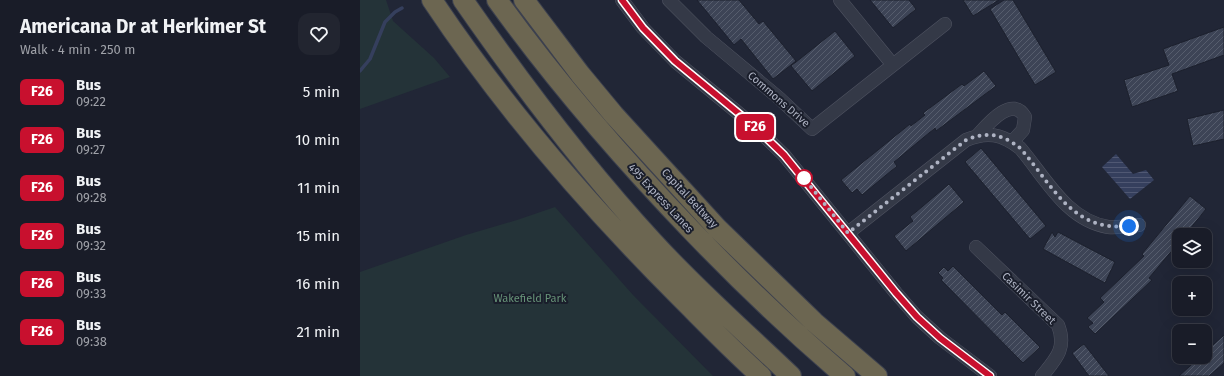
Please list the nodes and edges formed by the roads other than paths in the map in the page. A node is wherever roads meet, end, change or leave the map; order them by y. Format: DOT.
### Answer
graph roads {
  1 [pos="432,0"];
  2 [pos="463,0"];
  3 [pos="497,0"];
  4 [pos="524,0"];
  5 [pos="622,0"];
  6 [pos="669,0"];
  7 [pos="840,0"];
  8 [pos="945,24"];
  9 [pos="892,65"];
  10 [pos="976,136"];
  11 [pos="1012,142"];
  12 [pos="1139,226"];
  13 [pos="848,233"];
  14 [pos="976,247"];
  15 [pos="1049,373"];
  16 [pos="761,376"];
  17 [pos="791,376"];
  18 [pos="845,376"];
  19 [pos="877,376"];
  20 [pos="990,376"];
  1 -- 16 [label="highway"];
  2 -- 17 [label="highway"];
  3 -- 18 [label="highway, 495 Express Lanes"];
  4 -- 19 [label="highway, Capital Beltway"];
  5 -- 13 [label="street"];
  6 -- 9 [label="street, Commons Drive"];
  7 -- 9 [label="street"];
  8 -- 9 [label="street, Commons Drive"];
  10 -- 11 [label="street"];
  10 -- 11 [label="street"];
  10 -- 13 [label="street"];
  11 -- 12 [label="street"];
  13 -- 20 [label="street"];
  14 -- 15 [label="street, Casimir Street"];
}
